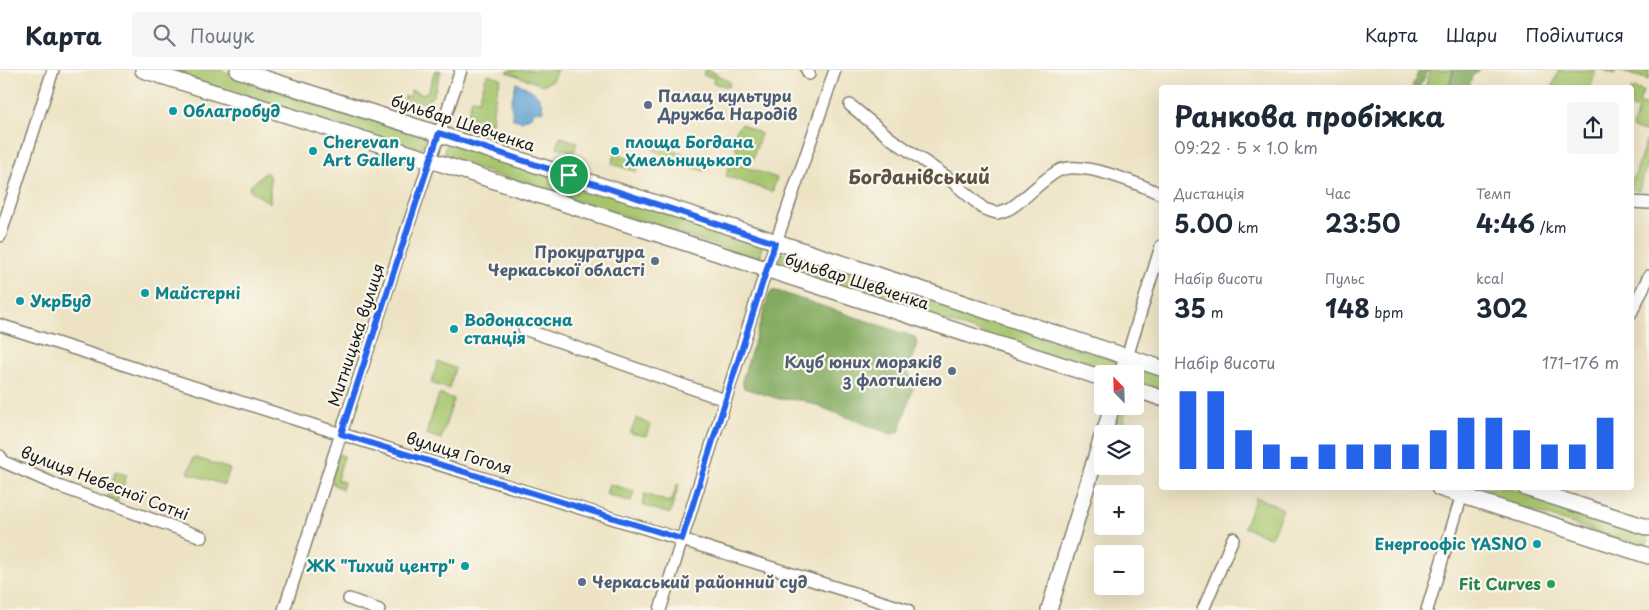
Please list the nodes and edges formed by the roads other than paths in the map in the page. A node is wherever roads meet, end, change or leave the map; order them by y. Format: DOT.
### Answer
graph roads {
  1 [pos="53,70"];
  2 [pos="143,70"];
  3 [pos="238,70"];
  4 [pos="461,70"];
  5 [pos="835,70"];
  6 [pos="850,105"];
  7 [pos="439,133"];
  8 [pos="430,160"];
  9 [pos="1159,193"];
  10 [pos="1634,202"];
  11 [pos="1649,203"];
  12 [pos="0,236"];
  13 [pos="775,243"];
  14 [pos="1159,253"];
  15 [pos="766,270"];
  16 [pos="1649,276"];
  17 [pos="1634,307"];
  18 [pos="0,325"];
  19 [pos="524,328"];
  20 [pos="1127,357"];
  21 [pos="1125,365"];
  22 [pos="1159,367"];
  23 [pos="1094,375"];
  24 [pos="1144,392"];
  25 [pos="1159,397"];
  26 [pos="725,400"];
  27 [pos="341,434"];
  28 [pos="0,456"];
  29 [pos="1094,464"];
  30 [pos="1532,490"];
  31 [pos="1463,491"];
  32 [pos="1649,528"];
  33 [pos="202,537"];
  34 [pos="1233,538"];
  35 [pos="682,539"];
  36 [pos="1649,556"];
  37 [pos="349,599"];
  38 [pos="284,610"];
  39 [pos="379,610"];
  40 [pos="660,610"];
  41 [pos="908,610"];
  42 [pos="1049,610"];
  43 [pos="1203,610"];
  44 [pos="1427,610"];
  1 -- 12 [label="street"];
  2 -- 8 [label="main road, бульвар Шевченка"];
  3 -- 7 [label="main road, бульвар Шевченка"];
  4 -- 7 [label="street, Митницька вулиця"];
  5 -- 13 [label="street"];
  6 -- 9 [label="street"];
  7 -- 8 [label="street, Митницька вулиця"];
  7 -- 13 [label="main road, бульвар Шевченка"];
  8 -- 15 [label="main road, бульвар Шевченка"];
  8 -- 27 [label="street, Митницька вулиця"];
  10 -- 11 [label="street"];
  13 -- 15 [label="street"];
  13 -- 20 [label="main road, бульвар Шевченка"];
  14 -- 20 [label="street"];
  15 -- 23 [label="main road, бульвар Шевченка"];
  15 -- 26 [label="street"];
  16 -- 17 [label="street"];
  18 -- 27 [label="street, вулиця Гоголя"];
  19 -- 26 [label="street"];
  20 -- 21 [label="main road"];
  20 -- 22 [label="main road, бульвар Шевченка"];
  24 -- 25 [label="main road"];
  26 -- 35 [label="street"];
  27 -- 35 [label="street, вулиця Гоголя"];
  27 -- 38 [label="street, Митницька вулиця"];
  28 -- 33 [label="street, вулиця Небесної Сотні"];
  29 -- 42 [label="main road"];
  30 -- 32 [label="main road"];
  31 -- 36 [label="main road"];
  31 -- 44 [label="street"];
  34 -- 43 [label="street"];
  35 -- 40 [label="street"];
  35 -- 41 [label="street, вулиця Гоголя"];
  37 -- 39 [label="street"];
}
